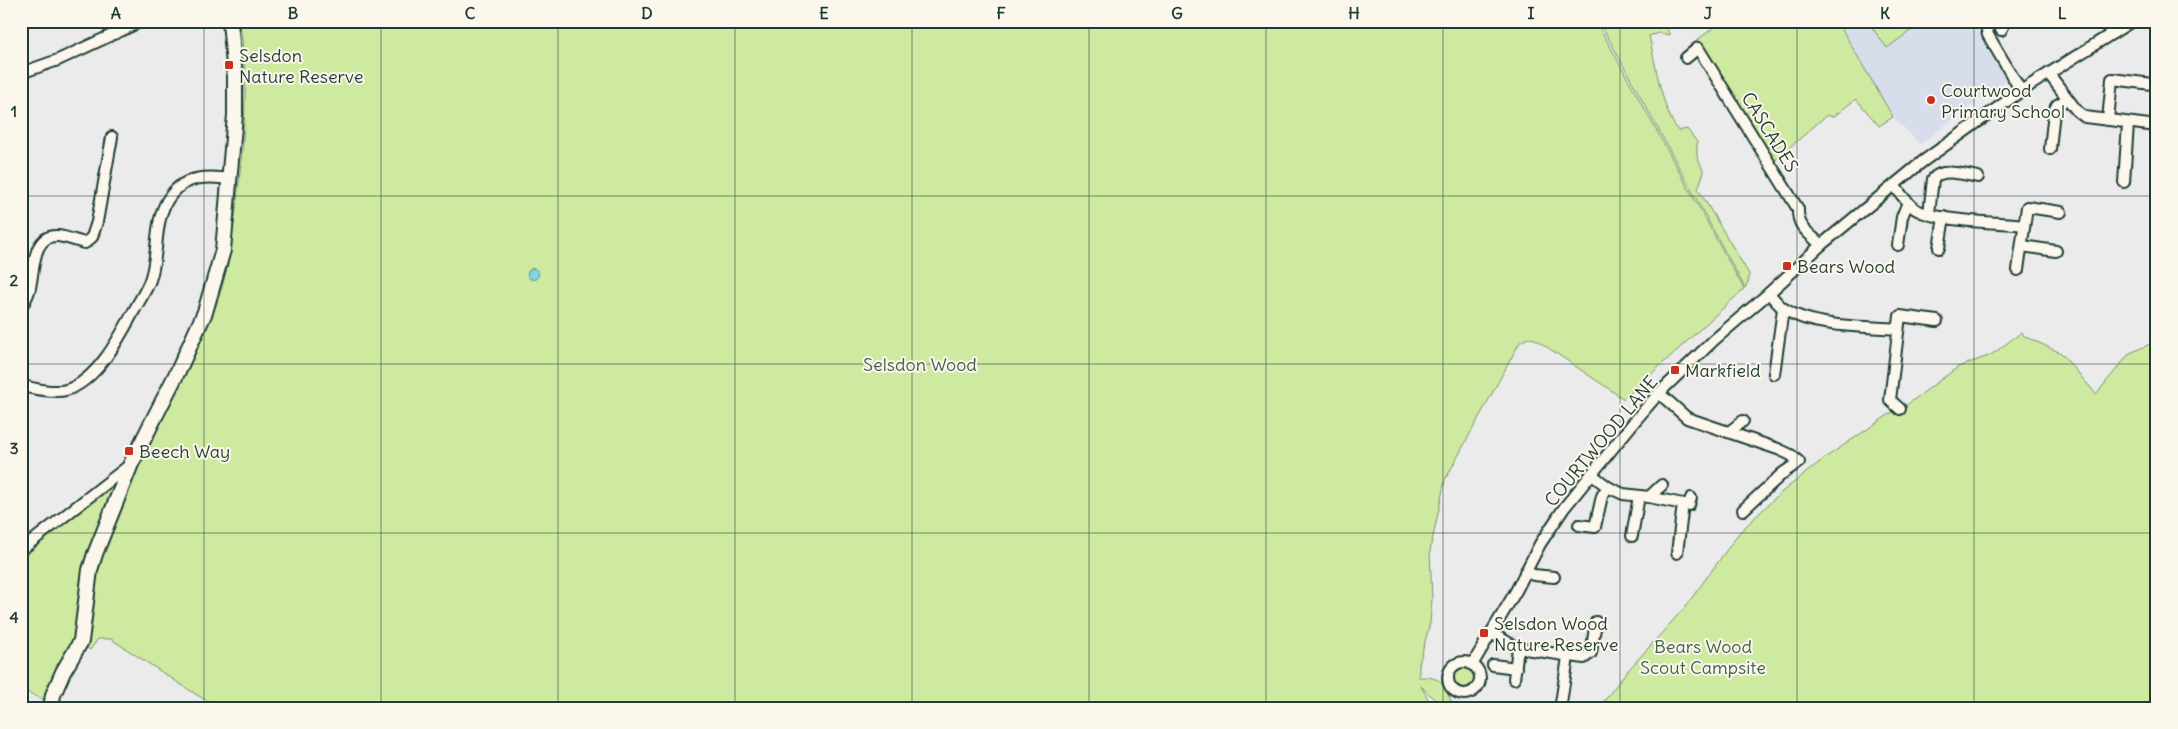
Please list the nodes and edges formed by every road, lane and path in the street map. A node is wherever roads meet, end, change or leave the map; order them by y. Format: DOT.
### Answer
graph roads {
  1 [pos="142,21"];
  2 [pos="230,21"];
  3 [pos="1985,21"];
  4 [pos="2102,21"];
  5 [pos="2132,21"];
  6 [pos="2113,33"];
  7 [pos="1686,58"];
  8 [pos="21,73"];
  9 [pos="2049,74"];
  10 [pos="2152,84"];
  11 [pos="2021,91"];
  12 [pos="2068,99"];
  13 [pos="2108,120"];
  14 [pos="2128,124"];
  15 [pos="2157,126"];
  16 [pos="112,137"];
  17 [pos="2050,149"];
  18 [pos="1978,176"];
  19 [pos="230,179"];
  20 [pos="2124,182"];
  21 [pos="1894,185"];
  22 [pos="1908,202"];
  23 [pos="2061,212"];
  24 [pos="1928,213"];
  25 [pos="1944,217"];
  26 [pos="2024,225"];
  27 [pos="1821,245"];
  28 [pos="1898,245"];
  29 [pos="2022,246"];
  30 [pos="1939,248"];
  31 [pos="2056,250"];
  32 [pos="2018,270"];
  33 [pos="1769,293"];
  34 [pos="21,307"];
  35 [pos="1783,308"];
  36 [pos="1937,321"];
  37 [pos="1898,329"];
  38 [pos="1774,374"];
  39 [pos="21,385"];
  40 [pos="1659,393"];
  41 [pos="1900,409"];
  42 [pos="1742,421"];
  43 [pos="1729,432"];
  44 [pos="130,464"];
  45 [pos="1591,474"];
  46 [pos="1662,486"];
  47 [pos="1608,487"];
  48 [pos="1644,497"];
  49 [pos="1744,510"];
  50 [pos="1579,524"];
  51 [pos="1632,536"];
  52 [pos="21,550"];
  53 [pos="1677,553"];
  54 [pos="1525,572"];
  55 [pos="1554,578"];
  56 [pos="1596,622"];
  57 [pos="1491,633"];
  58 [pos="1518,648"];
  59 [pos="1568,657"];
  60 [pos="1472,665"];
  61 [pos="1493,665"];
  62 [pos="1516,668"];
  63 [pos="1514,680"];
  64 [pos="1562,702"];
  65 [pos="51,708"];
  1 -- 8 [label="street"];
  2 -- 19 [label="street"];
  3 -- 11 [label="street"];
  4 -- 6 [label="street"];
  5 -- 6 [label="street, COURTWOOD LANE"];
  6 -- 9 [label="street, COURTWOOD LANE"];
  7 -- 27 [label="street, CASCADES"];
  9 -- 11 [label="street, COURTWOOD LANE"];
  9 -- 12 [label="street"];
  10 -- 13 [label="street"];
  11 -- 21 [label="street, COURTWOOD LANE"];
  12 -- 13 [label="street"];
  12 -- 17 [label="street"];
  13 -- 14 [label="street"];
  14 -- 15 [label="street"];
  14 -- 20 [label="street"];
  16 -- 34 [label="street"];
  18 -- 24 [label="street"];
  19 -- 39 [label="street"];
  19 -- 44 [label="street"];
  21 -- 22 [label="street"];
  21 -- 27 [label="street, COURTWOOD LANE"];
  22 -- 24 [label="street"];
  22 -- 28 [label="street"];
  23 -- 26 [label="street"];
  24 -- 25 [label="street"];
  25 -- 26 [label="street"];
  25 -- 30 [label="street"];
  26 -- 29 [label="street"];
  27 -- 33 [label="street, COURTWOOD LANE"];
  29 -- 31 [label="street"];
  29 -- 32 [label="street"];
  33 -- 35 [label="street"];
  33 -- 40 [label="street, COURTWOOD LANE"];
  35 -- 37 [label="street"];
  35 -- 38 [label="street"];
  36 -- 37 [label="street"];
  37 -- 41 [label="street"];
  40 -- 43 [label="street"];
  40 -- 45 [label="street, COURTWOOD LANE"];
  42 -- 43 [label="street"];
  43 -- 49 [label="street"];
  44 -- 52 [label="street"];
  44 -- 65 [label="street"];
  45 -- 47 [label="street"];
  45 -- 54 [label="street, COURTWOOD LANE"];
  46 -- 48 [label="street"];
  47 -- 48 [label="street"];
  47 -- 50 [label="street"];
  48 -- 51 [label="street"];
  48 -- 53 [label="street"];
  54 -- 55 [label="street"];
  54 -- 57 [label="street, COURTWOOD LANE"];
  56 -- 59 [label="street"];
  57 -- 58 [label="street"];
  57 -- 60 [label="street, COURTWOOD LANE"];
  58 -- 59 [label="street"];
  58 -- 62 [label="street"];
  59 -- 64 [label="street"];
  61 -- 62 [label="street"];
  62 -- 63 [label="street"];
}
